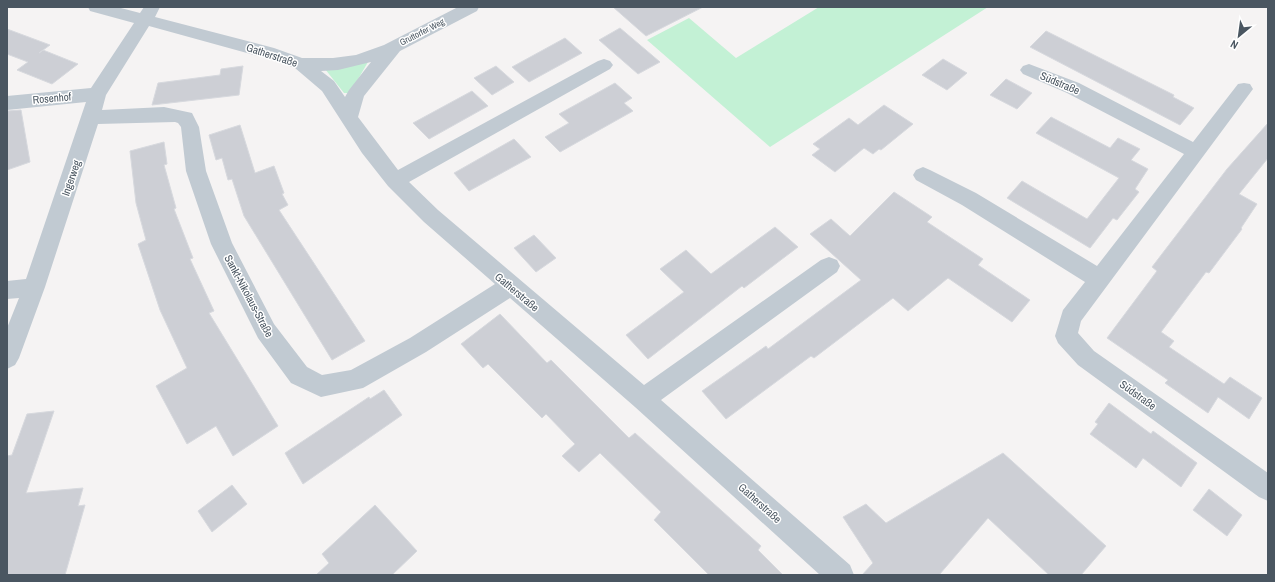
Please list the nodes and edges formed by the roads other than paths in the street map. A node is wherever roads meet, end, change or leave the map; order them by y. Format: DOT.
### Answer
graph roads {
  1 [pos="96,7"];
  2 [pos="471,7"];
  3 [pos="148,13"];
  4 [pos="396,46"];
  5 [pos="301,64"];
  6 [pos="604,65"];
  7 [pos="1029,70"];
  8 [pos="1244,89"];
  9 [pos="96,94"];
  10 [pos="7,103"];
  11 [pos="349,116"];
  12 [pos="91,118"];
  13 [pos="1197,152"];
  14 [pos="923,175"];
  15 [pos="395,181"];
  16 [pos="829,266"];
  17 [pos="1099,279"];
  18 [pos="510,286"];
  19 [pos="34,288"];
  20 [pos="7,290"];
  21 [pos="7,358"];
  22 [pos="643,399"];
  23 [pos="1268,488"];
  24 [pos="840,575"];
  1 -- 3 [label="street, Gatherstraße"];
  2 -- 4 [label="street, Gruttorfer Weg"];
  3 -- 5 [label="street, Gatherstraße"];
  3 -- 9 [label="street, Ingerweg"];
  4 -- 5 [label="street, Gruttorfer Weg"];
  4 -- 11 [label="street, Gruttorfer Weg"];
  5 -- 11 [label="street, Gatherstraße"];
  6 -- 15 [label="street"];
  7 -- 13 [label="street, Südstraße"];
  8 -- 13 [label="street, Südstraße"];
  9 -- 10 [label="street, Rosenhof"];
  9 -- 12 [label="street, Ingerweg"];
  11 -- 15 [label="street, Gatherstraße"];
  12 -- 18 [label="street, Sankt-Nikolaus-Straße"];
  12 -- 19 [label="street, Ingerweg"];
  13 -- 17 [label="street, Südstraße"];
  14 -- 17 [label="street"];
  15 -- 18 [label="street, Gatherstraße"];
  16 -- 22 [label="street"];
  17 -- 23 [label="street, Südstraße"];
  18 -- 22 [label="street, Gatherstraße"];
  19 -- 20 [label="street"];
  19 -- 21 [label="street, Ingerweg"];
  22 -- 24 [label="street, Gatherstraße"];
}
